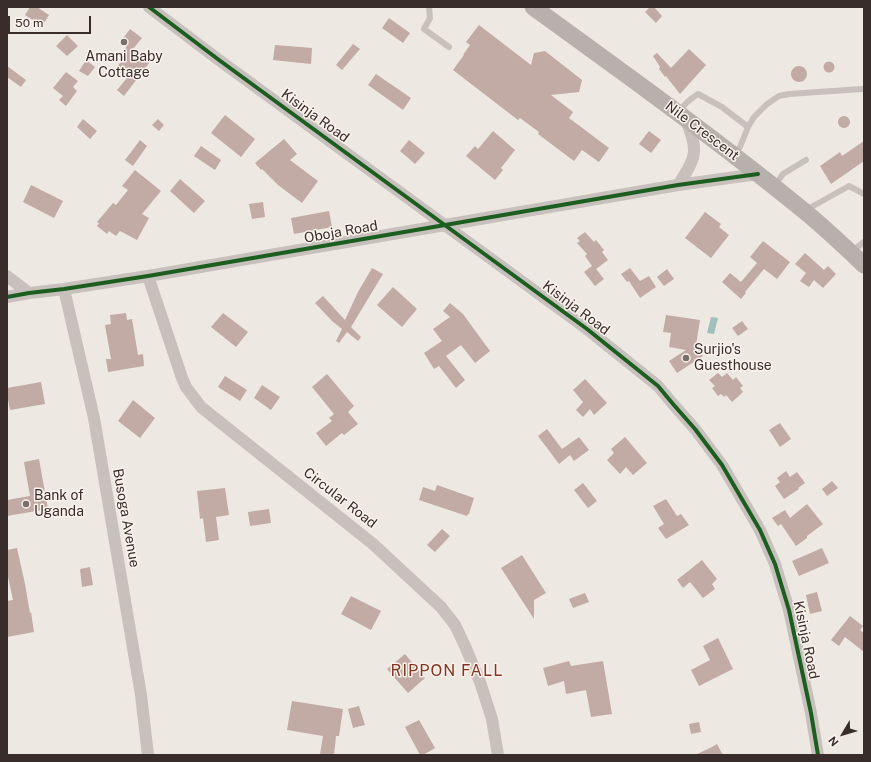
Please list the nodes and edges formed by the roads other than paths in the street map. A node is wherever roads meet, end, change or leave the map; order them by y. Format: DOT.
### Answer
graph roads {
  1 [pos="149,7"];
  2 [pos="429,7"];
  3 [pos="533,7"];
  4 [pos="449,47"];
  5 [pos="862,89"];
  6 [pos="681,114"];
  7 [pos="748,127"];
  8 [pos="733,155"];
  9 [pos="806,160"];
  10 [pos="758,174"];
  11 [pos="678,185"];
  12 [pos="774,187"];
  13 [pos="864,194"];
  14 [pos="804,211"];
  15 [pos="446,225"];
  16 [pos="857,247"];
  17 [pos="864,265"];
  18 [pos="7,276"];
  19 [pos="148,276"];
  20 [pos="64,289"];
  21 [pos="29,293"];
  22 [pos="7,297"];
  23 [pos="148,755"];
  24 [pos="498,755"];
  25 [pos="818,755"];
  1 -- 15 [label="street, Kisinja Road"];
  2 -- 4 [label="lane"];
  3 -- 6 [label="street, Nile Crescent"];
  5 -- 7 [label="lane"];
  6 -- 7 [label="lane"];
  6 -- 8 [label="street, Nile Crescent"];
  6 -- 11 [label="street"];
  7 -- 8 [label="lane"];
  8 -- 10 [label="street, Nile Crescent"];
  9 -- 12 [label="lane"];
  10 -- 11 [label="street, Oboja Road"];
  10 -- 12 [label="street, Nile Crescent"];
  11 -- 15 [label="street, Oboja Road"];
  12 -- 14 [label="street, Nile Crescent"];
  13 -- 14 [label="lane"];
  14 -- 16 [label="street, Nile Crescent"];
  15 -- 19 [label="street, Oboja Road"];
  15 -- 25 [label="street, Kisinja Road"];
  16 -- 17 [label="street, Nile Crescent"];
  18 -- 21 [label="street"];
  19 -- 20 [label="street, Oboja Road"];
  19 -- 24 [label="street, Circular Road"];
  20 -- 21 [label="street, Oboja Road"];
  20 -- 23 [label="street, Busoga Avenue"];
  21 -- 22 [label="street, Oboja Road"];
}
